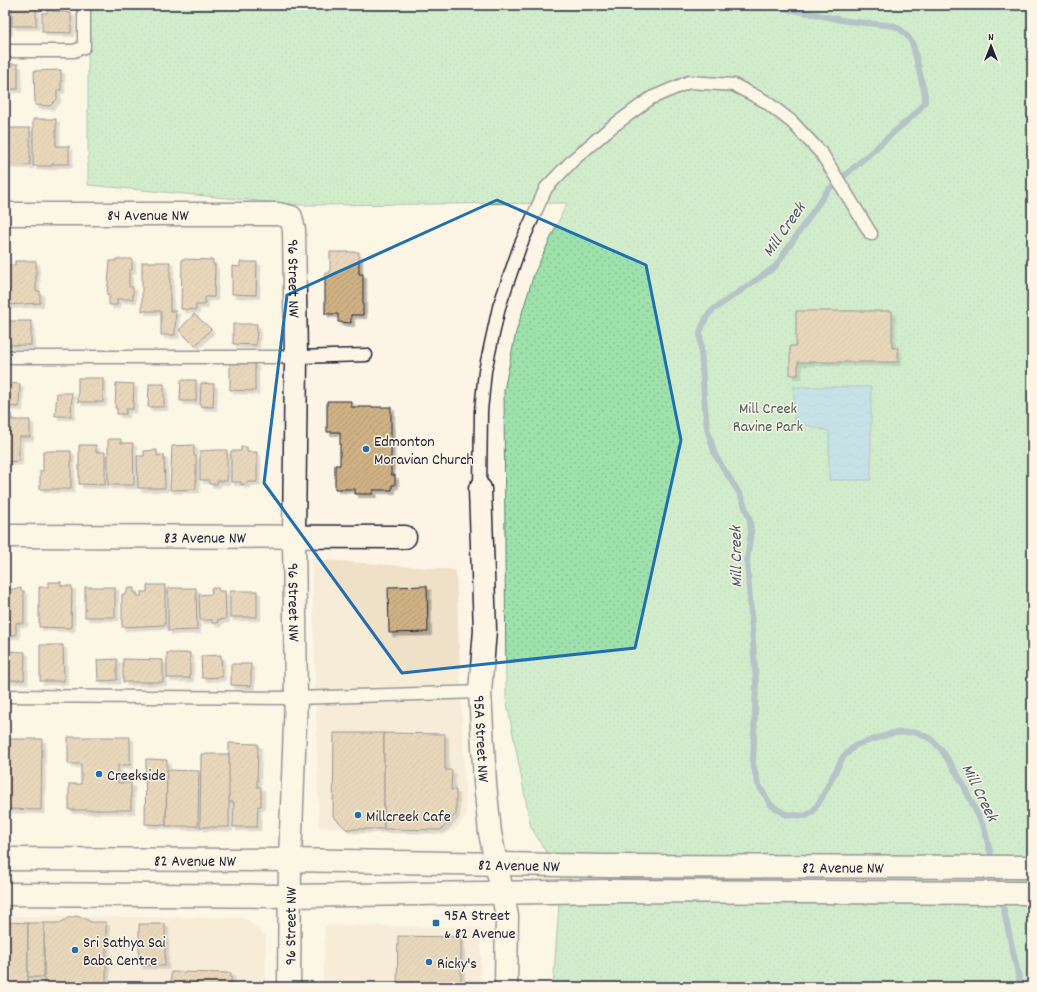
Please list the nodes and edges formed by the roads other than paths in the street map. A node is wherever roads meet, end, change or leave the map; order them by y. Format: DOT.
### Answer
graph roads {
  1 [pos="84,5"];
  2 [pos="5,51"];
  3 [pos="5,214"];
  4 [pos="291,217"];
  5 [pos="871,234"];
  6 [pos="366,355"];
  7 [pos="5,357"];
  8 [pos="296,357"];
  9 [pos="480,489"];
  10 [pos="5,536"];
  11 [pos="406,537"];
  12 [pos="294,538"];
  13 [pos="480,692"];
  14 [pos="5,696"];
  15 [pos="296,698"];
  16 [pos="5,860"];
  17 [pos="290,860"];
  18 [pos="496,864"];
  19 [pos="1032,867"];
  20 [pos="502,893"];
  21 [pos="1032,893"];
  22 [pos="5,894"];
  23 [pos="290,896"];
  24 [pos="289,987"];
  25 [pos="506,987"];
  1 -- 2 [label="lane"];
  3 -- 4 [label="main road, 84 Avenue NW"];
  4 -- 8 [label="main road, 96 Street NW"];
  5 -- 9 [label="lane"];
  6 -- 8 [label="lane"];
  7 -- 8 [label="lane"];
  8 -- 12 [label="main road, 96 Street NW"];
  9 -- 13 [label="main road, 95A Street NW"];
  10 -- 12 [label="main road, 83 Avenue NW"];
  11 -- 12 [label="main road, 83 Avenue NW"];
  12 -- 15 [label="main road, 96 Street NW"];
  13 -- 15 [label="lane"];
  13 -- 18 [label="main road, 95A Street NW"];
  14 -- 15 [label="lane"];
  15 -- 17 [label="main road, 96 Street NW"];
  16 -- 17 [label="main road, 82 Avenue NW"];
  17 -- 18 [label="main road, 82 Avenue NW"];
  17 -- 23 [label="main road, 96 Street NW"];
  18 -- 19 [label="main road, 82 Avenue NW"];
  18 -- 20 [label="main road, 95A Street NW"];
  20 -- 21 [label="main road, 82 Avenue NW"];
  20 -- 23 [label="main road, 82 Avenue NW"];
  20 -- 25 [label="main road, 95A Street NW"];
  22 -- 23 [label="main road, 82 Avenue NW"];
  23 -- 24 [label="main road, 96 Street NW"];
}
